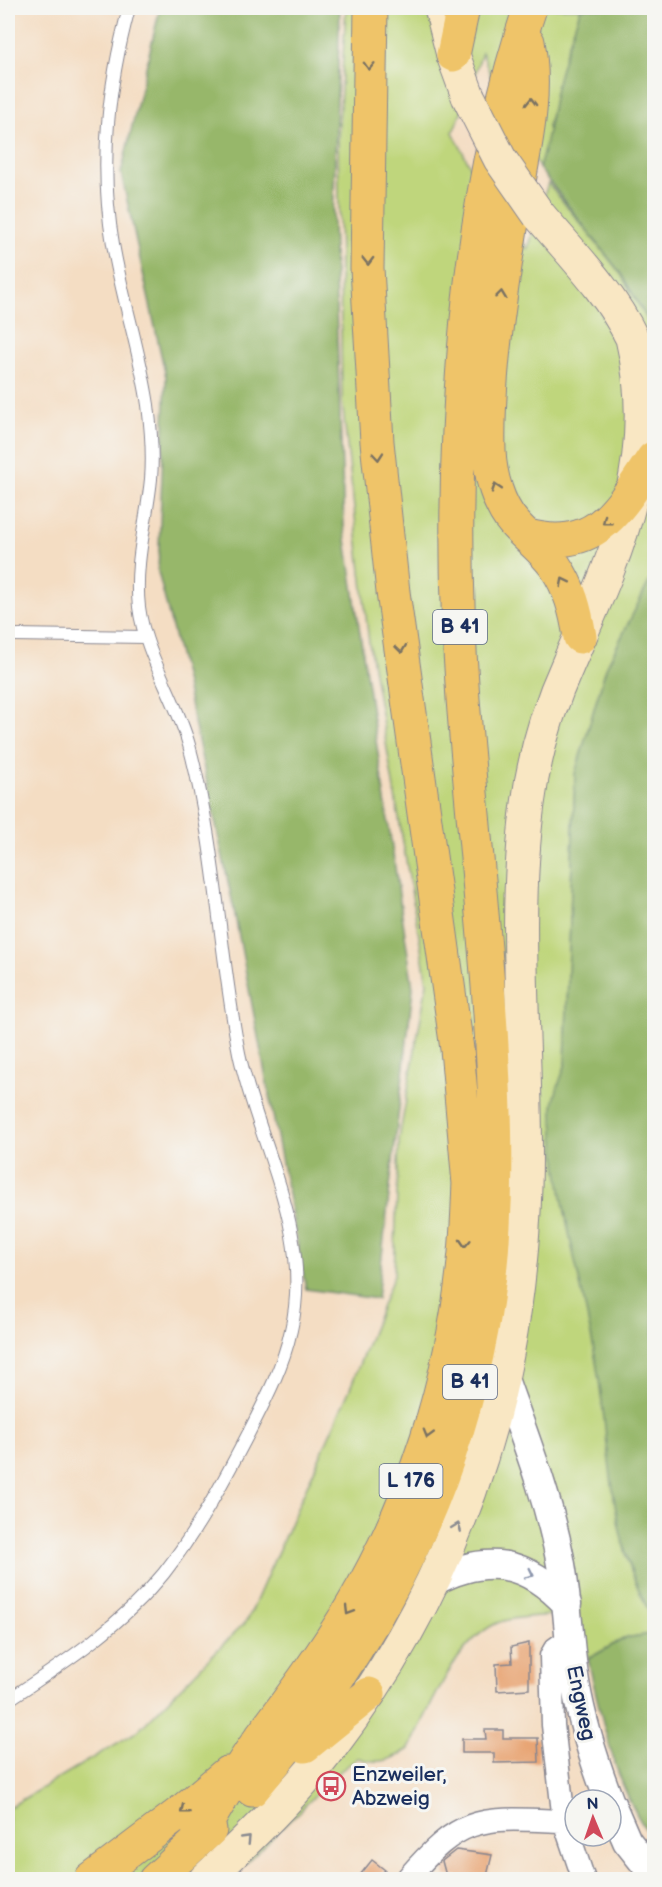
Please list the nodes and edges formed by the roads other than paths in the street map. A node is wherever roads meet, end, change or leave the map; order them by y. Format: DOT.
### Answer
graph roads {
  1 [pos="129,8"];
  2 [pos="371,8"];
  3 [pos="441,8"];
  4 [pos="463,8"];
  5 [pos="527,15"];
  6 [pos="453,55"];
  7 [pos="653,458"];
  8 [pos="528,536"];
  9 [pos="12,635"];
  10 [pos="146,637"];
  11 [pos="580,638"];
  12 [pos="483,916"];
  13 [pos="469,1184"];
  14 [pos="502,1376"];
  15 [pos="434,1581"];
  16 [pos="567,1604"];
  17 [pos="569,1639"];
  18 [pos="369,1694"];
  19 [pos="8,1700"];
  20 [pos="258,1742"];
  21 [pos="605,1788"];
  22 [pos="252,1790"];
  23 [pos="563,1810"];
  24 [pos="563,1821"];
  25 [pos="623,1832"];
  26 [pos="194,1845"];
  27 [pos="573,1848"];
  28 [pos="654,1875"];
  29 [pos="91,1880"];
  30 [pos="155,1880"];
  31 [pos="205,1880"];
  32 [pos="406,1880"];
  33 [pos="584,1880"];
  1 -- 10 [label="lane"];
  2 -- 13 [label="main road, one-way"];
  3 -- 6 [label="main road, L 176"];
  4 -- 6 [label="main road"];
  8 -- 5 [label="main road, one-way"];
  5 -- 12 [label="main road, B 41"];
  6 -- 7 [label="main road, L 176, bridge"];
  7 -- 8 [label="main road, one-way"];
  7 -- 11 [label="main road, L 176"];
  11 -- 8 [label="main road, one-way"];
  9 -- 10 [label="lane"];
  10 -- 19 [label="lane"];
  11 -- 14 [label="main road, L 176"];
  12 -- 13 [label="main road, L 176"];
  12 -- 22 [label="main road, B 41"];
  13 -- 20 [label="main road, L 176, one-way"];
  15 -- 14 [label="main road, L 176, one-way"];
  14 -- 16 [label="street, Engweg"];
  15 -- 16 [label="street, one-way"];
  15 -- 18 [label="main road, L 176"];
  16 -- 17 [label="street, Engweg"];
  17 -- 21 [label="street, Engweg"];
  17 -- 23 [label="street"];
  18 -- 22 [label="main road, L 176"];
  31 -- 18 [label="main road, L 176, one-way"];
  20 -- 26 [label="main road"];
  20 -- 29 [label="main road, L 176, one-way"];
  22 -- 26 [label="main road, B 41"];
  24 -- 32 [label="street"];
  25 -- 28 [label="street"];
  26 -- 30 [label="main road, B 41"];
  27 -- 33 [label="street"];
}
